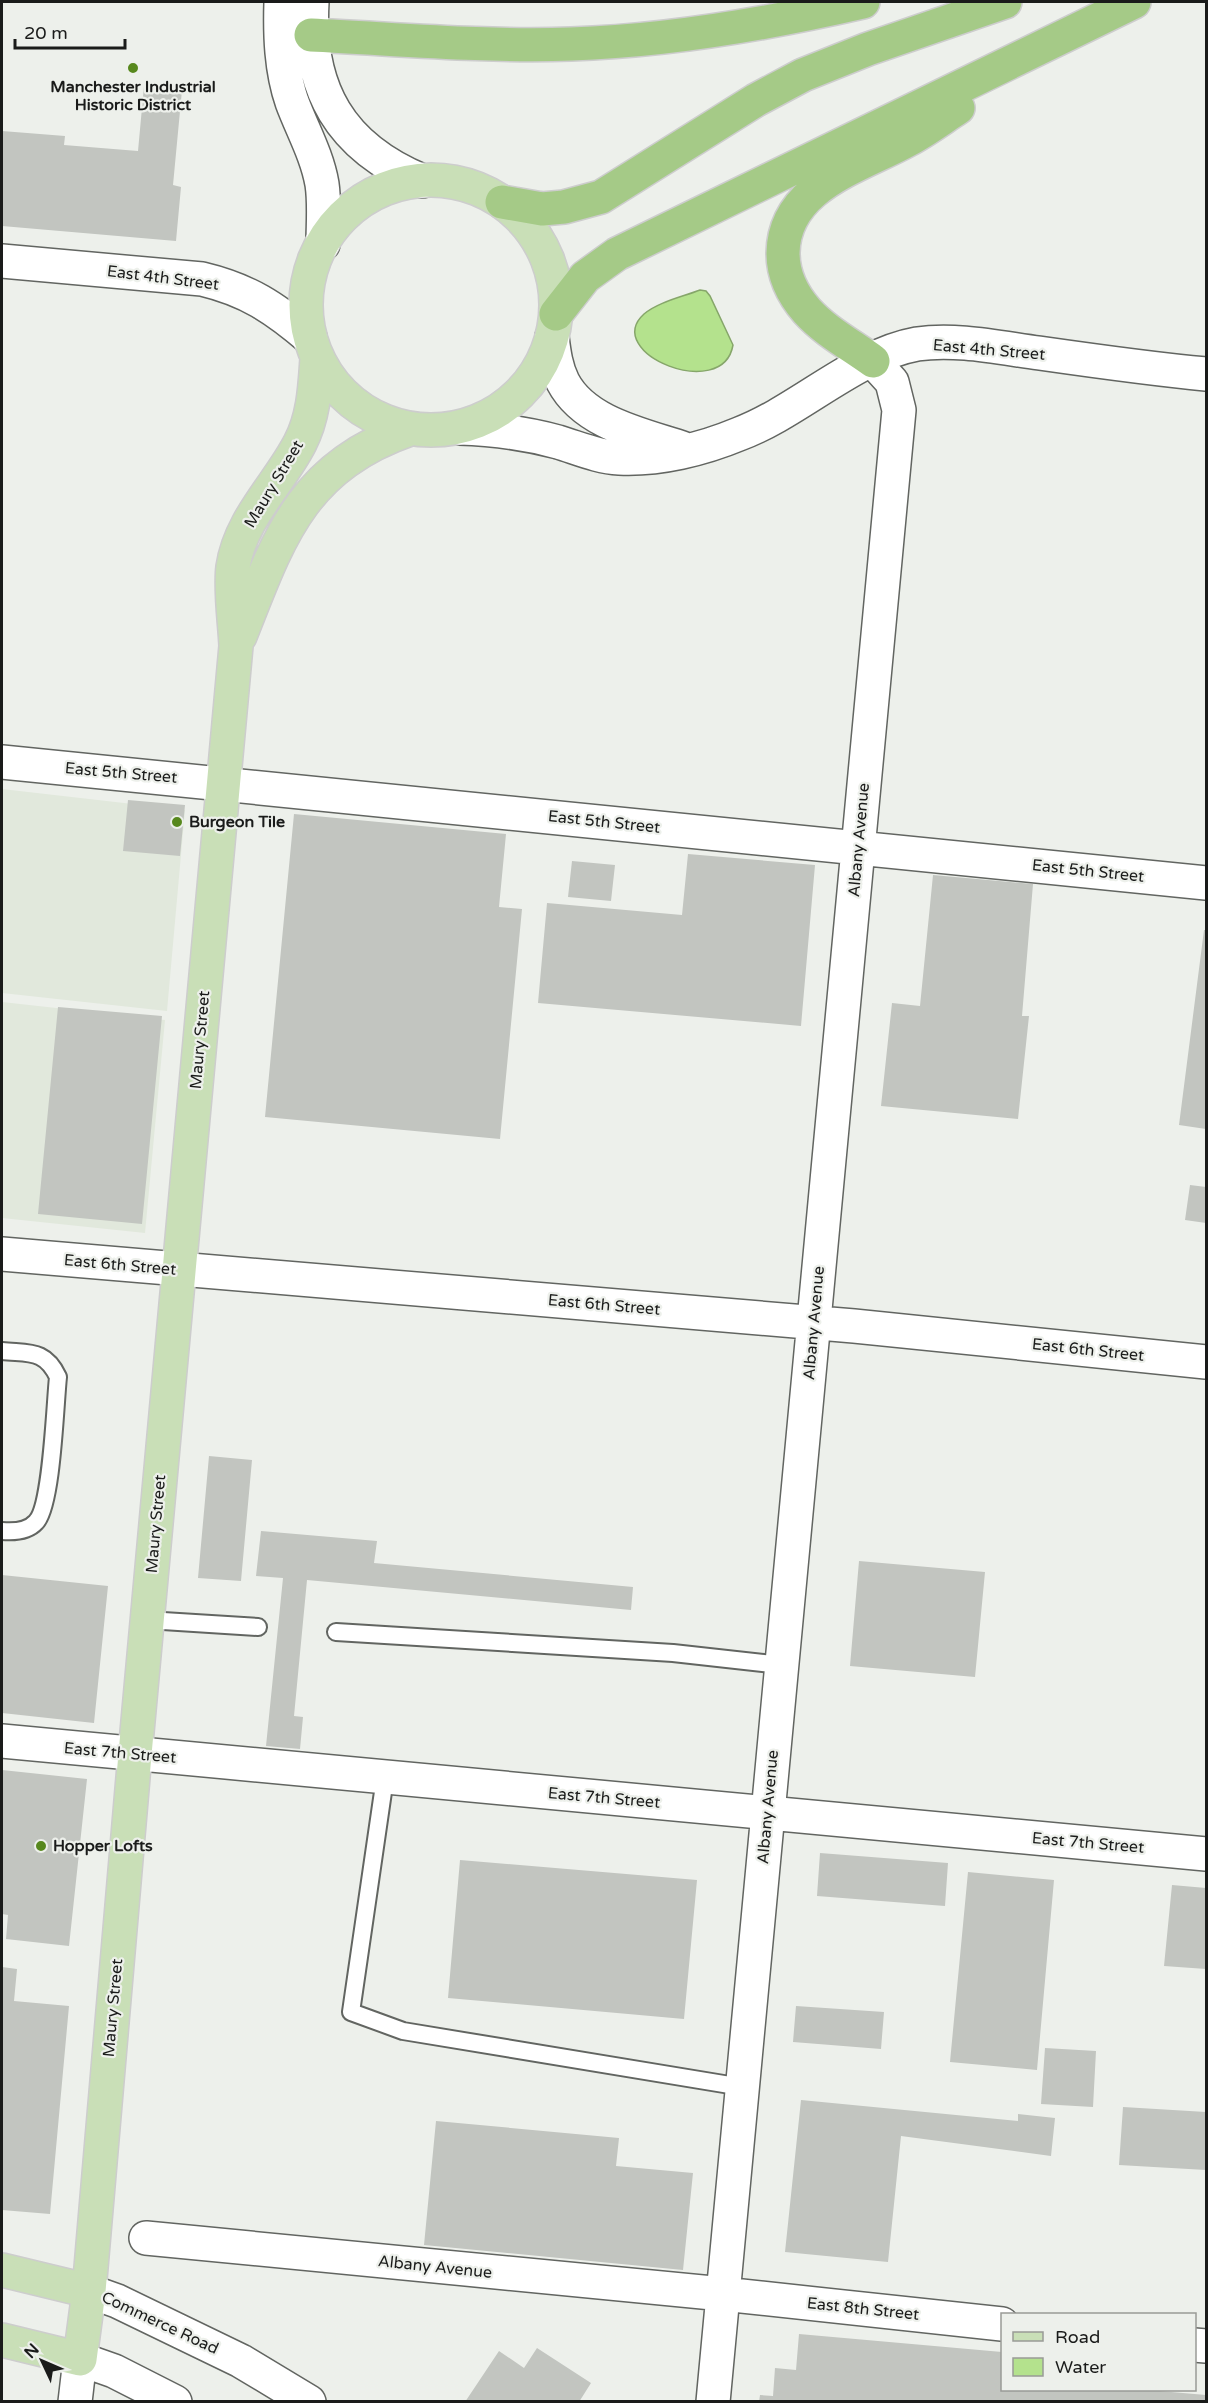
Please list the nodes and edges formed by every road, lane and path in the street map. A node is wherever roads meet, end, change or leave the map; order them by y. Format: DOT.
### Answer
graph roads {
  1 [pos="281,2"];
  2 [pos="312,2"];
  3 [pos="863,2"];
  4 [pos="1005,2"];
  5 [pos="1134,2"];
  6 [pos="1096,10"];
  7 [pos="311,35"];
  8 [pos="1065,37"];
  9 [pos="422,181"];
  10 [pos="502,202"];
  11 [pos="323,244"];
  12 [pos="2,261"];
  13 [pos="554,326"];
  14 [pos="314,348"];
  15 [pos="873,361"];
  16 [pos="1206,374"];
  17 [pos="459,428"];
  18 [pos="410,429"];
  19 [pos="687,450"];
  20 [pos="236,646"];
  21 [pos="2,762"];
  22 [pos="224,783"];
  23 [pos="858,847"];
  24 [pos="1206,883"];
  25 [pos="2,1254"];
  26 [pos="180,1270"];
  27 [pos="814,1323"];
  28 [pos="2,1351"];
  29 [pos="1206,1362"];
  30 [pos="2,1531"];
  31 [pos="147,1620"];
  32 [pos="258,1627"];
  33 [pos="336,1632"];
  34 [pos="781,1665"];
  35 [pos="2,1742"];
  36 [pos="135,1754"];
  37 [pos="385,1778"];
  38 [pos="767,1814"];
  39 [pos="1206,1854"];
  40 [pos="742,2087"];
  41 [pos="146,2238"];
  42 [pos="2,2270"];
  43 [pos="89,2291"];
  44 [pos="723,2294"];
  45 [pos="1001,2324"];
  46 [pos="2,2340"];
  47 [pos="80,2359"];
  48 [pos="75,2402"];
  49 [pos="176,2402"];
  50 [pos="309,2402"];
  51 [pos="713,2402"];
  1 -- 11 [label="street"];
  2 -- 7 [label="street"];
  3 -- 7 [label="highway"];
  4 -- 10 [label="highway"];
  5 -- 6 [label="highway"];
  6 -- 8 [label="highway"];
  7 -- 9 [label="street"];
  8 -- 13 [label="highway"];
  8 -- 15 [label="highway"];
  9 -- 10 [label="main road, Maury Street"];
  9 -- 11 [label="main road, Maury Street"];
  10 -- 13 [label="main road, Maury Street"];
  11 -- 14 [label="main road, Maury Street"];
  12 -- 14 [label="street, East 4th Street"];
  13 -- 17 [label="main road"];
  13 -- 19 [label="street"];
  14 -- 18 [label="main road"];
  14 -- 20 [label="main road, Maury Street"];
  15 -- 16 [label="street, East 4th Street"];
  15 -- 19 [label="street, East 4th Street"];
  15 -- 23 [label="street, Albany Avenue"];
  17 -- 18 [label="main road"];
  17 -- 19 [label="street, East 4th Street"];
  18 -- 20 [label="main road, Maury Street"];
  20 -- 22 [label="main road, Maury Street"];
  21 -- 22 [label="street, East 5th Street"];
  22 -- 23 [label="street, East 5th Street"];
  22 -- 26 [label="main road, Maury Street"];
  23 -- 24 [label="street, East 5th Street"];
  23 -- 27 [label="street, Albany Avenue"];
  25 -- 26 [label="street, East 6th Street"];
  26 -- 27 [label="street, East 6th Street"];
  26 -- 31 [label="main road, Maury Street"];
  27 -- 29 [label="street, East 6th Street"];
  27 -- 34 [label="street, Albany Avenue"];
  28 -- 30 [label="lane"];
  31 -- 32 [label="lane"];
  31 -- 36 [label="main road, Maury Street"];
  33 -- 34 [label="lane"];
  34 -- 38 [label="street, Albany Avenue"];
  35 -- 36 [label="street, East 7th Street"];
  36 -- 37 [label="street, East 7th Street"];
  36 -- 43 [label="main road, Maury Street"];
  37 -- 38 [label="street, East 7th Street"];
  37 -- 40 [label="lane"];
  38 -- 39 [label="street, East 7th Street"];
  38 -- 40 [label="street, Albany Avenue"];
  40 -- 44 [label="street, Albany Avenue"];
  41 -- 44 [label="street, Albany Avenue"];
  42 -- 43 [label="main road, Commerce Road"];
  43 -- 47 [label="main road, Maury Street"];
  43 -- 50 [label="street, Commerce Road"];
  44 -- 45 [label="street, East 8th Street"];
  44 -- 51 [label="street, Albany Avenue"];
  46 -- 47 [label="main road"];
  47 -- 48 [label="street, Maury Street"];
  47 -- 49 [label="street"];
}
